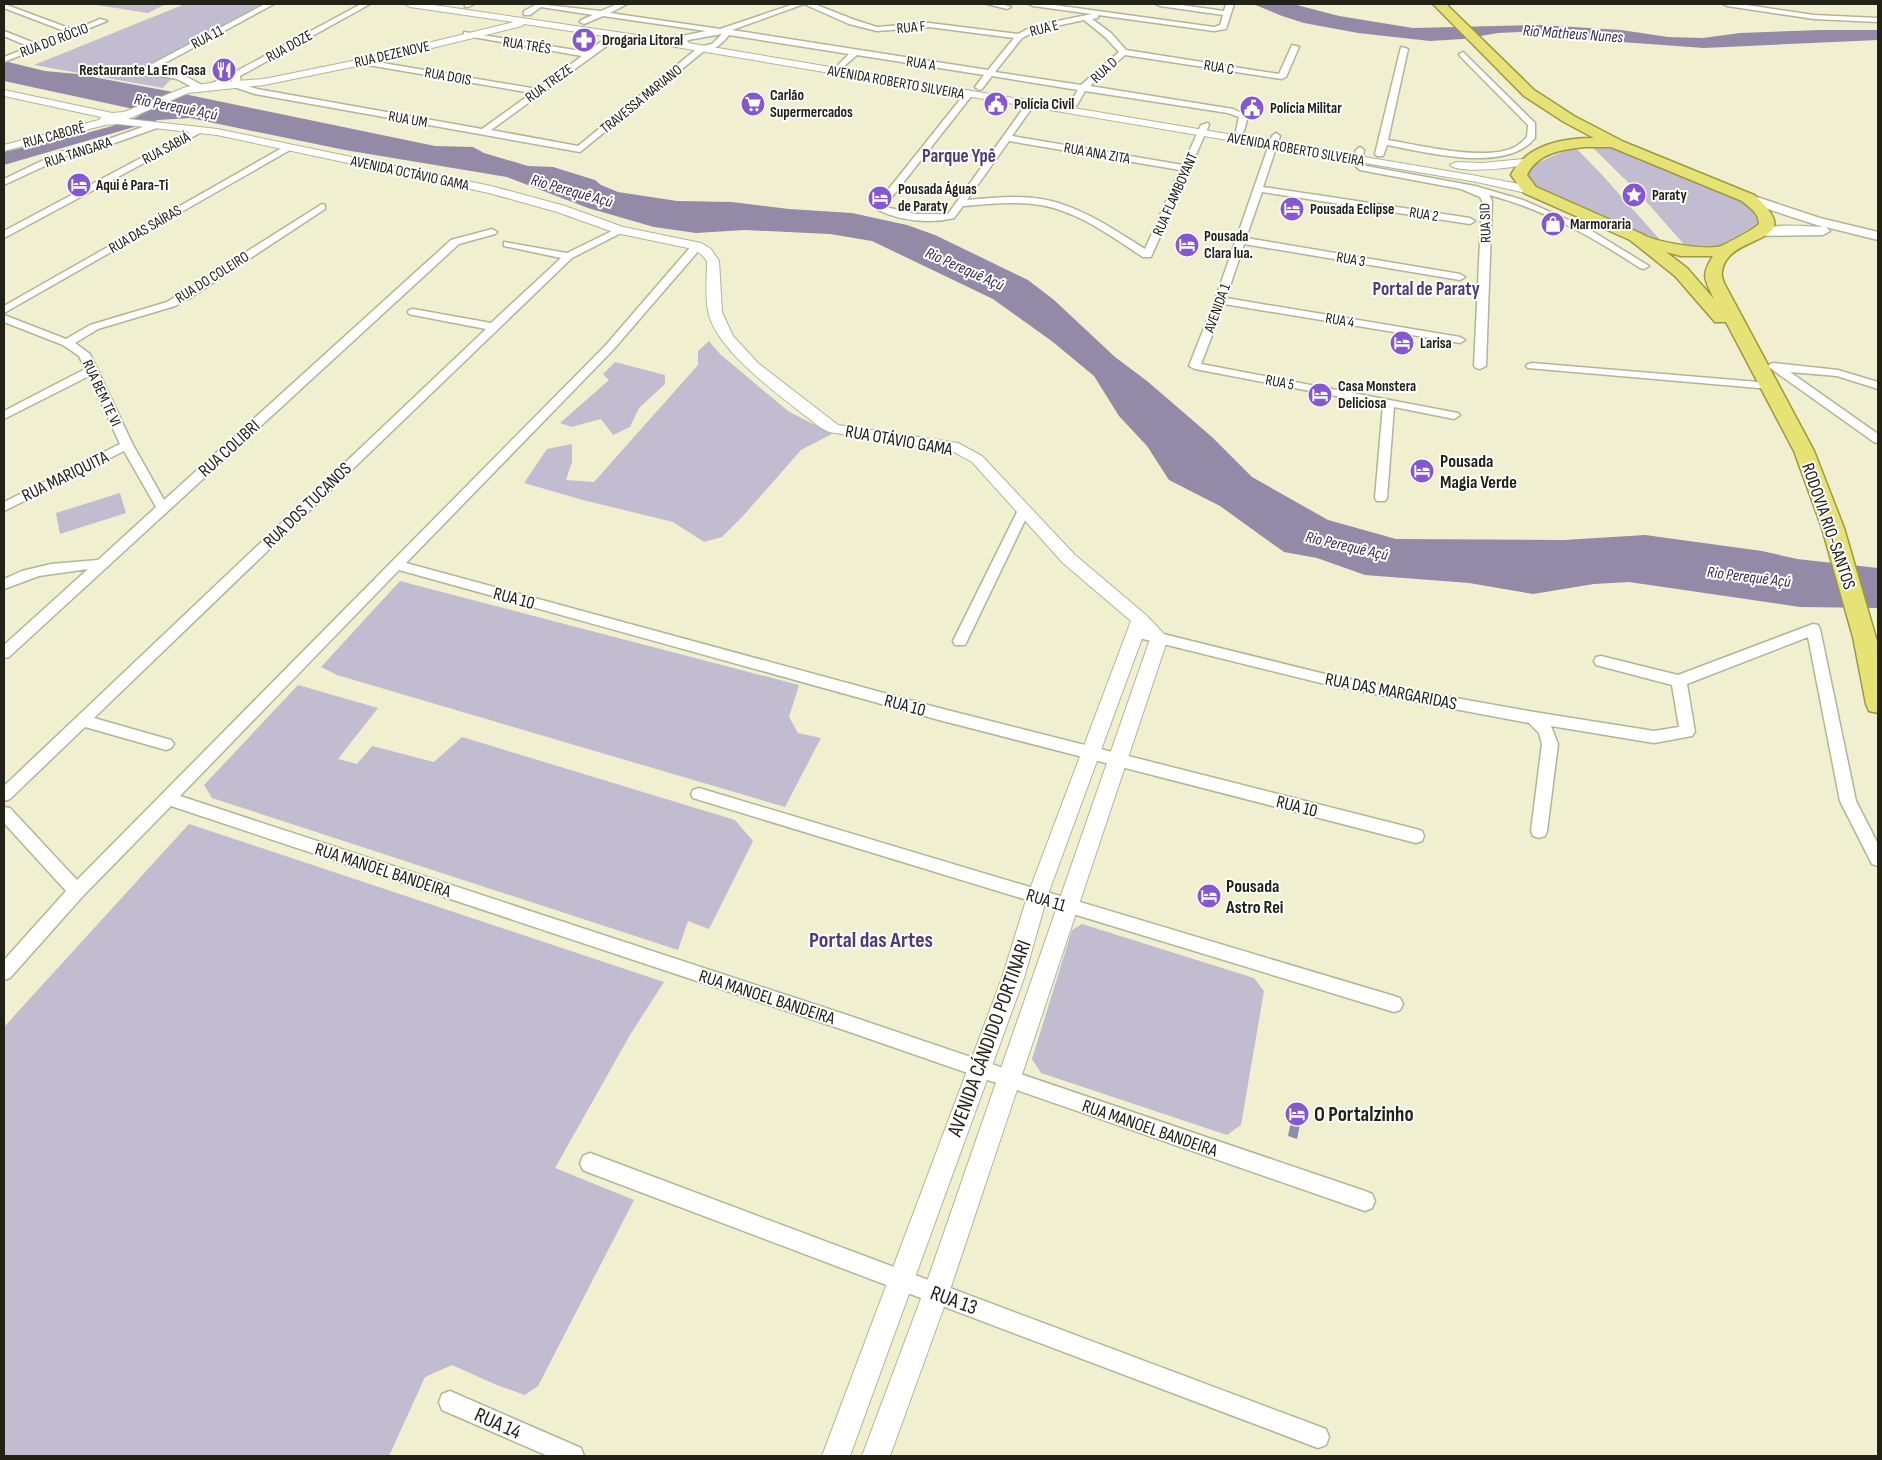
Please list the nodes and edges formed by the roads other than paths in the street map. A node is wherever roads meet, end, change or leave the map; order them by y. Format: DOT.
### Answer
graph roads {
  1 [pos="270,4"];
  2 [pos="366,4"];
  3 [pos="410,4"];
  4 [pos="467,4"];
  5 [pos="623,4"];
  6 [pos="801,4"];
  7 [pos="808,4"];
  8 [pos="991,4"];
  9 [pos="1033,4"];
  10 [pos="1160,4"];
  11 [pos="1230,4"];
  12 [pos="1439,4"];
  13 [pos="1726,4"];
  14 [pos="4,6"];
  15 [pos="1007,7"];
  16 [pos="13,10"];
  17 [pos="4,13"];
  18 [pos="605,14"];
  19 [pos="1101,14"];
  20 [pos="1228,14"];
  21 [pos="530,16"];
  22 [pos="512,19"];
  23 [pos="1087,19"];
  24 [pos="1878,20"];
  25 [pos="104,21"];
  26 [pos="584,22"];
  27 [pos="725,30"];
  28 [pos="73,32"];
  29 [pos="4,33"];
  30 [pos="468,35"];
  31 [pos="616,35"];
  32 [pos="1019,36"];
  33 [pos="686,42"];
  34 [pos="718,44"];
  35 [pos="35,46"];
  36 [pos="1295,47"];
  37 [pos="702,49"];
  38 [pos="1404,49"];
  39 [pos="855,52"];
  40 [pos="1123,52"];
  41 [pos="1463,54"];
  42 [pos="588,55"];
  43 [pos="4,60"];
  44 [pos="361,60"];
  45 [pos="839,68"];
  46 [pos="991,73"];
  47 [pos="237,80"];
  48 [pos="204,86"];
  49 [pos="954,87"];
  50 [pos="979,87"];
  51 [pos="1082,89"];
  52 [pos="537,92"];
  53 [pos="4,93"];
  54 [pos="1529,93"];
  55 [pos="969,94"];
  56 [pos="1074,103"];
  57 [pos="1030,105"];
  58 [pos="118,118"];
  59 [pos="151,126"];
  60 [pos="1204,129"];
  61 [pos="197,131"];
  62 [pos="1240,131"];
  63 [pos="482,132"];
  64 [pos="1008,138"];
  65 [pos="1274,141"];
  66 [pos="1384,142"];
  67 [pos="1619,145"];
  68 [pos="4,148"];
  69 [pos="287,148"];
  70 [pos="580,149"];
  71 [pos="1550,150"];
  72 [pos="1380,154"];
  73 [pos="1359,155"];
  74 [pos="1524,162"];
  75 [pos="1186,168"];
  76 [pos="4,182"];
  77 [pos="1463,187"];
  78 [pos="1259,189"];
  79 [pos="1530,190"];
  80 [pos="1748,198"];
  81 [pos="962,203"];
  82 [pos="322,206"];
  83 [pos="1470,221"];
  84 [pos="620,230"];
  85 [pos="492,232"];
  86 [pos="1759,233"];
  87 [pos="4,235"];
  88 [pos="1636,237"];
  89 [pos="1878,237"];
  90 [pos="1241,240"];
  91 [pos="508,244"];
  92 [pos="697,246"];
  93 [pos="1725,251"];
  94 [pos="568,256"];
  95 [pos="1644,266"];
  96 [pos="1460,277"];
  97 [pos="1220,300"];
  98 [pos="4,310"];
  99 [pos="413,312"];
  100 [pos="4,318"];
  101 [pos="495,327"];
  102 [pos="1460,340"];
  103 [pos="67,343"];
  104 [pos="1761,362"];
  105 [pos="1195,366"];
  106 [pos="1480,366"];
  107 [pos="1532,366"];
  108 [pos="90,370"];
  109 [pos="1770,386"];
  110 [pos="1878,386"];
  111 [pos="1388,402"];
  112 [pos="1454,415"];
  113 [pos="4,416"];
  114 [pos="1878,439"];
  115 [pos="127,446"];
  116 [pos="1381,498"];
  117 [pos="4,507"];
  118 [pos="163,508"];
  119 [pos="1024,510"];
  120 [pos="101,564"];
  121 [pos="396,565"];
  122 [pos="4,584"];
  123 [pos="1138,625"];
  124 [pos="1159,638"];
  125 [pos="960,641"];
  126 [pos="4,653"];
  127 [pos="1601,661"];
  128 [pos="1679,681"];
  129 [pos="1878,704"];
  130 [pos="1534,718"];
  131 [pos="82,720"];
  132 [pos="166,744"];
  133 [pos="1090,753"];
  134 [pos="1116,760"];
  135 [pos="4,794"];
  136 [pos="699,794"];
  137 [pos="167,798"];
  138 [pos="4,813"];
  139 [pos="1539,831"];
  140 [pos="1416,836"];
  141 [pos="1878,859"];
  142 [pos="77,890"];
  143 [pos="1038,897"];
  144 [pos="1067,906"];
  145 [pos="4,972"];
  146 [pos="1394,1004"];
  147 [pos="978,1070"];
  148 [pos="1009,1080"];
  149 [pos="590,1163"];
  150 [pos="1365,1201"];
  151 [pos="902,1280"];
  152 [pos="936,1292"];
  153 [pos="450,1402"];
  154 [pos="1318,1437"];
  155 [pos="573,1456"];
  156 [pos="836,1456"];
  157 [pos="876,1456"];
  1 -- 48 [label="street, RUA 11"];
  2 -- 47 [label="street, RUA DOZE"];
  3 -- 22 [label="street, AVENIDA ROBERTO SILVEIRA"];
  4 -- 21 [label="street, AVENIDA ROBERTO SILVEIRA"];
  5 -- 18 [label="street"];
  6 -- 27 [label="street"];
  7 -- 32 [label="street, RUA F"];
  8 -- 15 [label="street"];
  9 -- 19 [label="street"];
  10 -- 20 [label="street"];
  11 -- 20 [label="street"];
  12 -- 54 [label="highway"];
  13 -- 24 [label="street"];
  14 -- 16 [label="street"];
  16 -- 17 [label="street"];
  16 -- 28 [label="street"];
  18 -- 21 [label="street"];
  18 -- 26 [label="street, RUA A"];
  18 -- 27 [label="street, RUA A"];
  19 -- 20 [label="street"];
  19 -- 23 [label="street, RUA E"];
  21 -- 22 [label="street, AVENIDA ROBERTO SILVEIRA"];
  21 -- 26 [label="street, AVENIDA ROBERTO SILVEIRA"];
  21 -- 30 [label="street, RUA DEZENOVE"];
  21 -- 31 [label="street, AVENIDA ROBERTO SILVEIRA"];
  22 -- 30 [label="street, RUA DEZENOVE"];
  23 -- 32 [label="street, RUA E"];
  23 -- 40 [label="street, RUA D"];
  25 -- 28 [label="street, RUA DO RÓCIO"];
  26 -- 33 [label="street, AVENIDA ROBERTO SILVEIRA"];
  27 -- 33 [label="street"];
  27 -- 34 [label="street"];
  27 -- 39 [label="street, RUA A"];
  28 -- 35 [label="street, RUA DO RÓCIO"];
  29 -- 35 [label="street"];
  30 -- 42 [label="street, RUA TRÊS"];
  30 -- 44 [label="street, RUA DEZENOVE"];
  31 -- 33 [label="street, AVENIDA ROBERTO SILVEIRA"];
  31 -- 42 [label="street, RUA TREZE"];
  32 -- 46 [label="street, RUA E"];
  33 -- 34 [label="street, AVENIDA ROBERTO SILVEIRA"];
  33 -- 37 [label="street, AVENIDA ROBERTO SILVEIRA"];
  34 -- 37 [label="street"];
  34 -- 45 [label="street, AVENIDA ROBERTO SILVEIRA"];
  35 -- 43 [label="street, RUA DO RÓCIO"];
  36 -- 40 [label="street, RUA C"];
  37 -- 45 [label="street, AVENIDA ROBERTO SILVEIRA"];
  37 -- 70 [label="street, TRAVESSA MARIANO"];
  38 -- 66 [label="street"];
  39 -- 45 [label="street"];
  39 -- 46 [label="street, RUA A"];
  40 -- 51 [label="street, RUA D"];
  41 -- 66 [label="street"];
  42 -- 52 [label="street, RUA TREZE"];
  44 -- 47 [label="street, RUA DEZENOVE"];
  44 -- 52 [label="street, RUA DOIS"];
  45 -- 49 [label="street, AVENIDA ROBERTO SILVEIRA"];
  46 -- 50 [label="street, RUA E"];
  46 -- 51 [label="street, RUA A"];
  47 -- 48 [label="street, RUA DEZENOVE"];
  47 -- 63 [label="street, RUA UM"];
  48 -- 58 [label="street, RUA DEZENOVE"];
  49 -- 50 [label="street, AVENIDA ROBERTO SILVEIRA"];
  49 -- 55 [label="street, AVENIDA ROBERTO SILVEIRA"];
  50 -- 55 [label="street"];
  50 -- 56 [label="street, AVENIDA ROBERTO SILVEIRA"];
  51 -- 56 [label="street, RUA D"];
  51 -- 62 [label="street, RUA A"];
  52 -- 63 [label="street, RUA TREZE"];
  53 -- 58 [label="street, AVENIDA OCTÁVIO GAMA"];
  54 -- 67 [label="highway"];
  54 -- 71 [label="highway"];
  55 -- 57 [label="street, AVENIDA ROBERTO SILVEIRA"];
  55 -- 81 [label="street"];
  56 -- 60 [label="street, AVENIDA ROBERTO SILVEIRA"];
  57 -- 60 [label="street, AVENIDA ROBERTO SILVEIRA"];
  57 -- 64 [label="street"];
  58 -- 59 [label="street, AVENIDA OCTÁVIO GAMA"];
  58 -- 68 [label="street, RUA CABORÊ"];
  59 -- 61 [label="street, AVENIDA OCTÁVIO GAMA"];
  59 -- 76 [label="street, RUA TANGARA"];
  60 -- 62 [label="street, AVENIDA ROBERTO SILVEIRA"];
  60 -- 65 [label="street, AVENIDA ROBERTO SILVEIRA"];
  60 -- 75 [label="street, RUA FLAMBOYANT"];
  61 -- 69 [label="street, AVENIDA OCTÁVIO GAMA"];
  61 -- 87 [label="street, RUA SABIÁ"];
  62 -- 65 [label="street, AVENIDA ROBERTO SILVEIRA"];
  63 -- 70 [label="street, RUA UM"];
  64 -- 75 [label="street, RUA ANA ZITA"];
  64 -- 81 [label="street"];
  65 -- 73 [label="street, AVENIDA ROBERTO SILVEIRA"];
  65 -- 78 [label="street, AVENIDA 1"];
  66 -- 72 [label="street"];
  67 -- 71 [label="highway"];
  67 -- 80 [label="highway"];
  69 -- 84 [label="street, AVENIDA OCTÁVIO GAMA"];
  69 -- 98 [label="street, RUA DAS SAÍRAS"];
  71 -- 74 [label="highway"];
  72 -- 73 [label="street, AVENIDA ROBERTO SILVEIRA"];
  72 -- 74 [label="street, AVENIDA ROBERTO SILVEIRA"];
  73 -- 77 [label="street, RUA SID"];
  73 -- 79 [label="street, AVENIDA ROBERTO SILVEIRA"];
  74 -- 79 [label="highway"];
  75 -- 81 [label="street, RUA FLAMBOYANT"];
  77 -- 95 [label="street"];
  77 -- 106 [label="street, RUA SID"];
  78 -- 83 [label="street, RUA 2"];
  78 -- 90 [label="street, AVENIDA 1"];
  79 -- 88 [label="highway"];
  80 -- 86 [label="highway"];
  80 -- 89 [label="main road"];
  82 -- 103 [label="street, RUA DO COLEIRO"];
  84 -- 92 [label="street, AVENIDA OCTÁVIO GAMA"];
  84 -- 94 [label="street, RUA DOS TUCANOS"];
  85 -- 118 [label="street, RUA COLIBRI"];
  86 -- 89 [label="main road"];
  86 -- 93 [label="highway"];
  88 -- 93 [label="highway"];
  88 -- 104 [label="highway"];
  90 -- 96 [label="street, RUA 3"];
  90 -- 97 [label="street, AVENIDA 1"];
  91 -- 94 [label="street"];
  92 -- 119 [label="street, RUA OTÁVIO GAMA"];
  92 -- 121 [label="street"];
  93 -- 104 [label="highway"];
  94 -- 101 [label="street, RUA DOS TUCANOS"];
  97 -- 102 [label="street, RUA 4"];
  97 -- 105 [label="street, AVENIDA 1"];
  99 -- 101 [label="street"];
  100 -- 103 [label="street, RUA BEM TE VI"];
  101 -- 131 [label="street, RUA DOS TUCANOS"];
  103 -- 108 [label="street, RUA BEM TE VI"];
  104 -- 109 [label="highway, RODOVIA RIO-SANTOS"];
  104 -- 110 [label="street"];
  104 -- 114 [label="street"];
  105 -- 111 [label="street, RUA 5"];
  107 -- 109 [label="street"];
  108 -- 113 [label="street"];
  108 -- 115 [label="street, RUA BEM TE VI"];
  109 -- 129 [label="highway, RODOVIA RIO-SANTOS"];
  111 -- 112 [label="street, RUA 5"];
  111 -- 116 [label="street"];
  115 -- 117 [label="street, RUA MARIQUITA"];
  115 -- 118 [label="street, RUA BEM TE VI"];
  118 -- 120 [label="street, RUA COLIBRI"];
  119 -- 123 [label="street, RUA OTÁVIO GAMA"];
  119 -- 125 [label="street"];
  120 -- 122 [label="street"];
  120 -- 126 [label="street, RUA COLIBRI"];
  121 -- 133 [label="street, RUA 10"];
  121 -- 137 [label="street"];
  123 -- 124 [label="street"];
  123 -- 133 [label="street, AVENIDA CÁNDIDO PORTINARI"];
  124 -- 130 [label="street, RUA DAS MARGARIDAS"];
  124 -- 134 [label="street"];
  127 -- 128 [label="street"];
  128 -- 130 [label="street, RUA DAS MARGARIDAS"];
  128 -- 141 [label="street"];
  130 -- 139 [label="street"];
  131 -- 132 [label="street"];
  131 -- 135 [label="street, RUA DOS TUCANOS"];
  133 -- 134 [label="street, RUA 10"];
  133 -- 143 [label="street, AVENIDA CÁNDIDO PORTINARI"];
  134 -- 140 [label="street, RUA 10"];
  134 -- 144 [label="street"];
  136 -- 143 [label="street, RUA 11"];
  137 -- 142 [label="street"];
  137 -- 147 [label="street, RUA MANOEL BANDEIRA"];
  138 -- 142 [label="street"];
  142 -- 145 [label="street"];
  143 -- 144 [label="street, RUA 11"];
  143 -- 147 [label="street, AVENIDA CÁNDIDO PORTINARI"];
  144 -- 146 [label="street, RUA 11"];
  144 -- 148 [label="street"];
  147 -- 148 [label="street, RUA MANOEL BANDEIRA"];
  147 -- 151 [label="street, AVENIDA CÁNDIDO PORTINARI"];
  148 -- 150 [label="street, RUA MANOEL BANDEIRA"];
  148 -- 152 [label="street"];
  149 -- 151 [label="street, RUA 13"];
  151 -- 152 [label="street, RUA 13"];
  151 -- 156 [label="street, AVENIDA CÁNDIDO PORTINARI"];
  152 -- 154 [label="street, RUA 13"];
  152 -- 157 [label="street"];
  153 -- 155 [label="street, RUA 14"];
}
